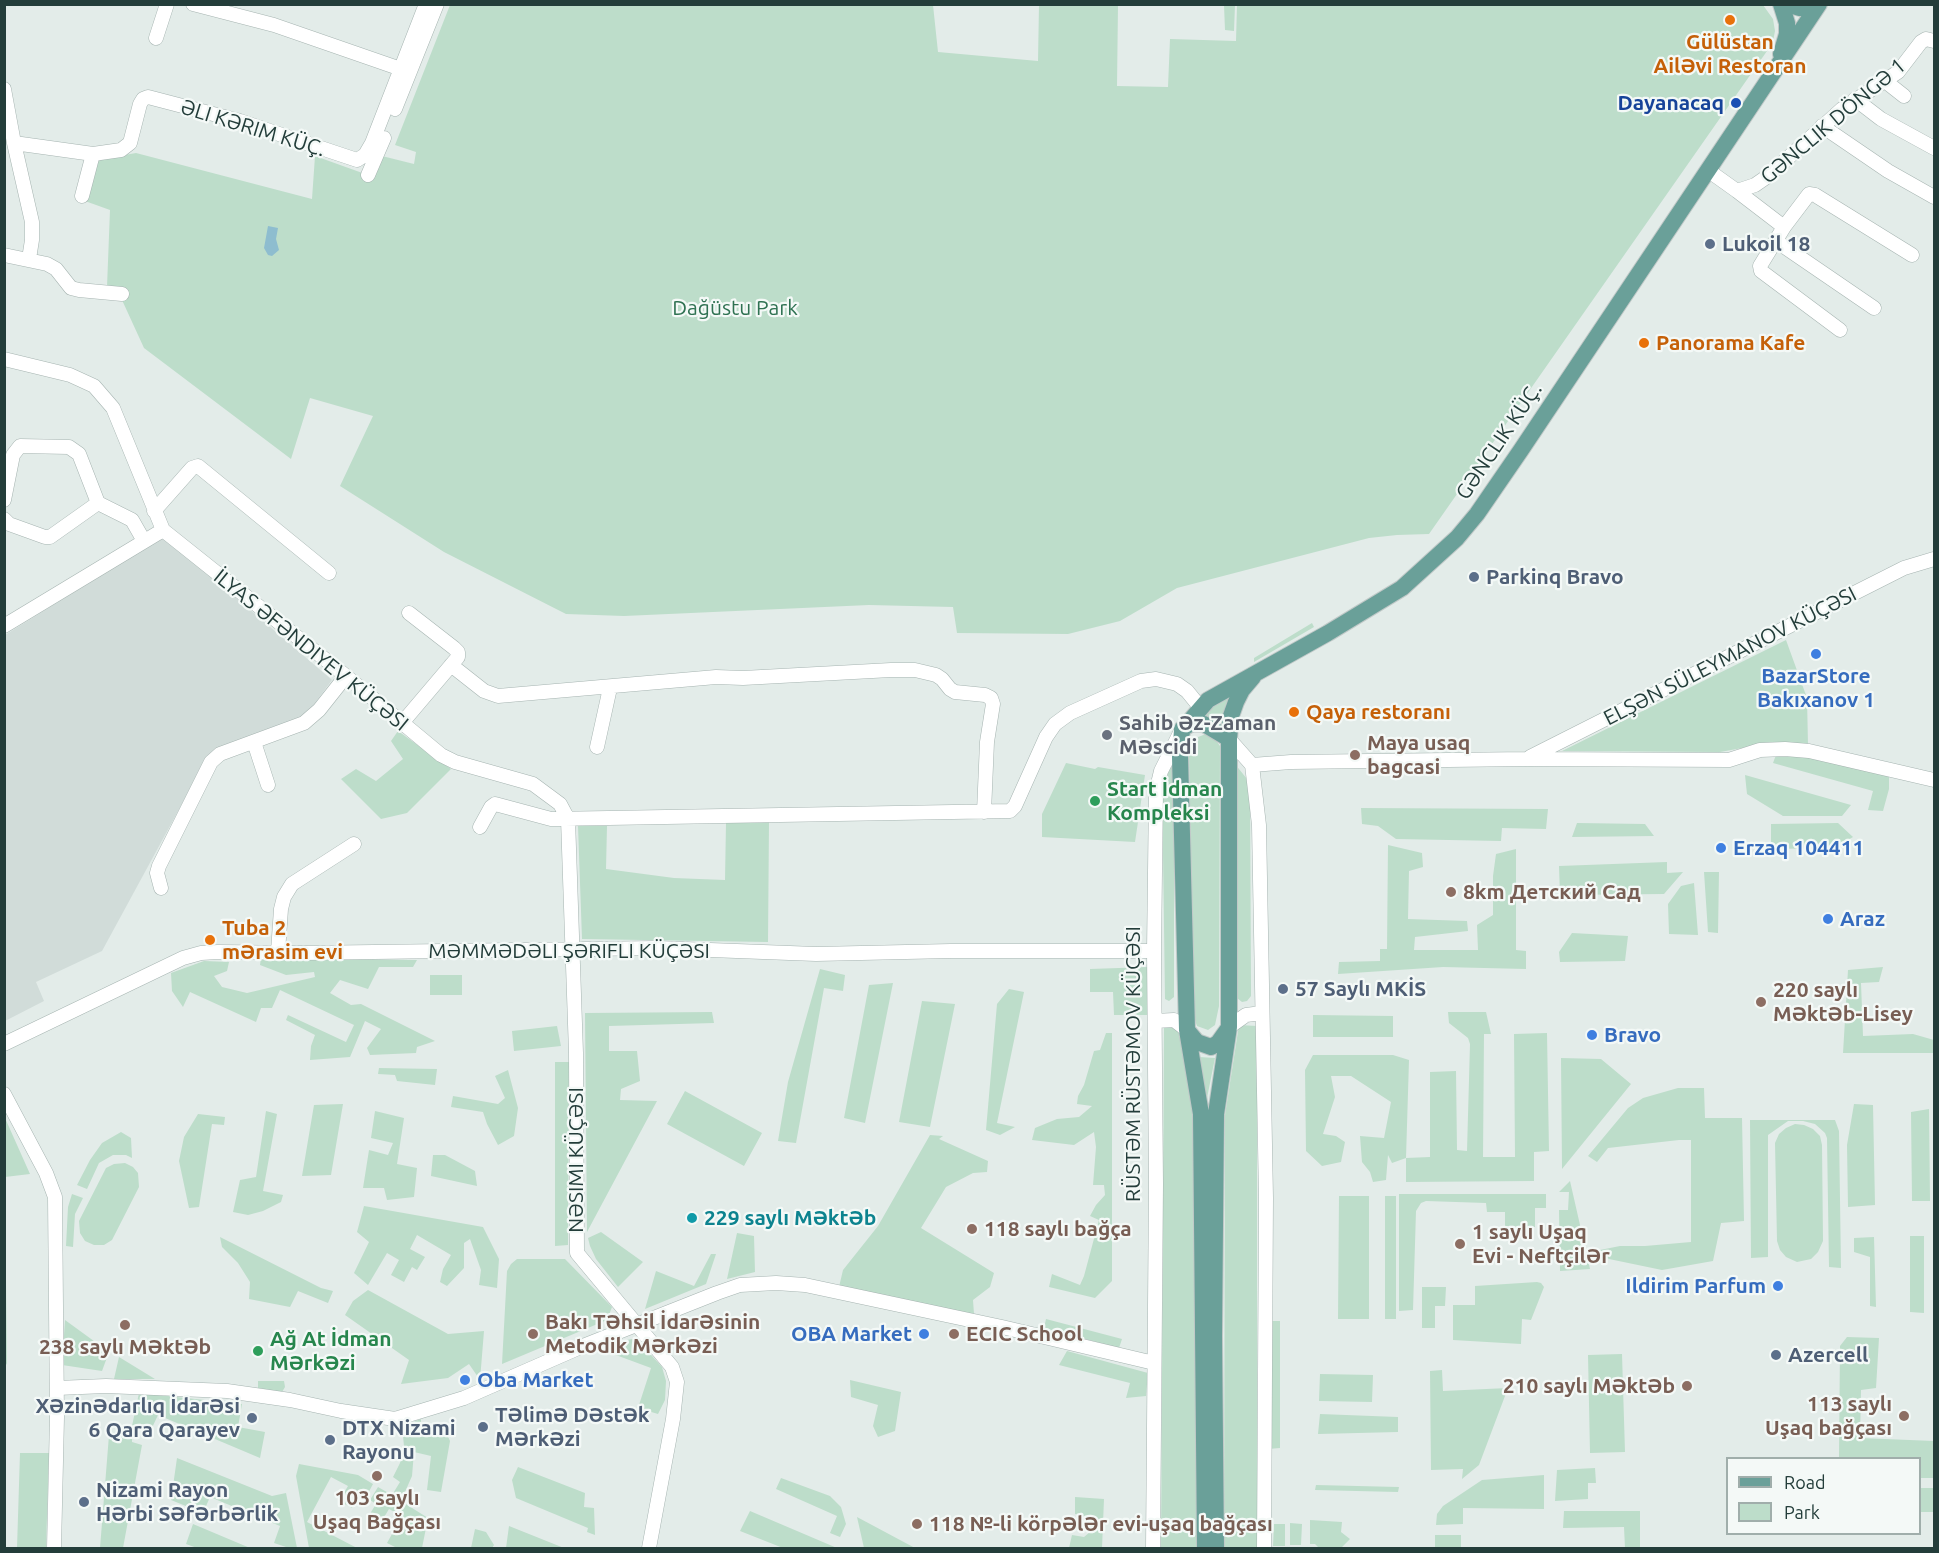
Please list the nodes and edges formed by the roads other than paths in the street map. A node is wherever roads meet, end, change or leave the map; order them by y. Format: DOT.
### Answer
graph roads {
  1 [pos="166,4"];
  2 [pos="193,4"];
  3 [pos="426,4"];
  4 [pos="437,4"];
  5 [pos="1781,4"];
  6 [pos="1788,4"];
  7 [pos="1814,4"];
  8 [pos="1819,4"];
  9 [pos="156,38"];
  10 [pos="1935,41"];
  11 [pos="401,69"];
  12 [pos="1885,81"];
  13 [pos="1768,82"];
  14 [pos="4,89"];
  15 [pos="1904,96"];
  16 [pos="1855,99"];
  17 [pos="1822,126"];
  18 [pos="14,143"];
  19 [pos="1935,148"];
  20 [pos="93,154"];
  21 [pos="1709,171"];
  22 [pos="368,175"];
  23 [pos="1732,188"];
  24 [pos="82,196"];
  25 [pos="1935,197"];
  26 [pos="1784,227"];
  27 [pos="1776,241"];
  28 [pos="4,255"];
  29 [pos="1912,255"];
  30 [pos="29,259"];
  31 [pos="122,294"];
  32 [pos="1874,308"];
  33 [pos="1840,330"];
  34 [pos="4,359"];
  35 [pos="4,500"];
  36 [pos="98,503"];
  37 [pos="154,511"];
  38 [pos="4,519"];
  39 [pos="163,530"];
  40 [pos="144,541"];
  41 [pos="1935,559"];
  42 [pos="329,573"];
  43 [pos="409,613"];
  44 [pos="4,626"];
  45 [pos="451,665"];
  46 [pos="1260,671"];
  47 [pos="346,676"];
  48 [pos="610,688"];
  49 [pos="1204,704"];
  50 [pos="402,723"];
  51 [pos="1182,730"];
  52 [pos="1229,739"];
  53 [pos="254,742"];
  54 [pos="597,747"];
  55 [pos="1527,759"];
  56 [pos="1252,765"];
  57 [pos="1935,780"];
  58 [pos="268,785"];
  59 [pos="984,812"];
  60 [pos="568,819"];
  61 [pos="480,827"];
  62 [pos="354,844"];
  63 [pos="161,888"];
  64 [pos="571,950"];
  65 [pos="1154,951"];
  66 [pos="278,952"];
  67 [pos="1262,1013"];
  68 [pos="1155,1021"];
  69 [pos="1229,1027"];
  70 [pos="1187,1030"];
  71 [pos="4,1044"];
  72 [pos="4,1094"];
  73 [pos="637,1325"];
  74 [pos="1154,1363"];
  75 [pos="57,1388"];
  76 [pos="54,1548"];
  77 [pos="649,1548"];
  78 [pos="1153,1548"];
  79 [pos="1205,1548"];
  80 [pos="1216,1548"];
  81 [pos="1264,1548"];
  1 -- 9 [label="street"];
  2 -- 11 [label="street"];
  3 -- 11 [label="street, ƏLI KƏRIM KÜÇ."];
  4 -- 22 [label="street"];
  5 -- 13 [label="main road"];
  6 -- 7 [label="main road"];
  8 -- 13 [label="main road"];
  10 -- 12 [label="street, GƏNCLIK DÖNGƏ 1"];
  11 -- 20 [label="street, ƏLI KƏRIM KÜÇ."];
  12 -- 15 [label="street"];
  12 -- 16 [label="street, GƏNCLIK DÖNGƏ 1"];
  13 -- 21 [label="main road, GƏNCLIK KÜÇ."];
  14 -- 18 [label="street"];
  16 -- 17 [label="street, GƏNCLIK DÖNGƏ 1"];
  16 -- 19 [label="street"];
  17 -- 23 [label="street, GƏNCLIK DÖNGƏ 1"];
  17 -- 25 [label="street"];
  18 -- 20 [label="street, ƏLI KƏRIM KÜÇ."];
  18 -- 30 [label="street"];
  20 -- 24 [label="street"];
  21 -- 23 [label="street"];
  21 -- 46 [label="main road, GƏNCLIK KÜÇ."];
  23 -- 26 [label="street"];
  26 -- 27 [label="street"];
  26 -- 29 [label="street"];
  27 -- 32 [label="street"];
  27 -- 33 [label="street"];
  28 -- 30 [label="street"];
  30 -- 31 [label="street"];
  34 -- 37 [label="street, İLYAS ƏFƏNDIYEV KÜÇƏSI"];
  35 -- 36 [label="street"];
  36 -- 38 [label="street"];
  36 -- 40 [label="street"];
  37 -- 39 [label="street, İLYAS ƏFƏNDIYEV KÜÇƏSI"];
  37 -- 42 [label="street"];
  39 -- 40 [label="street"];
  39 -- 47 [label="street, İLYAS ƏFƏNDIYEV KÜÇƏSI"];
  40 -- 44 [label="street"];
  41 -- 55 [label="street, ELŞƏN SÜLEYMANOV KÜÇƏSI"];
  43 -- 45 [label="street"];
  45 -- 48 [label="street"];
  45 -- 50 [label="street"];
  46 -- 49 [label="main road, GƏNCLIK KÜÇ."];
  46 -- 52 [label="main road"];
  47 -- 50 [label="street, İLYAS ƏFƏNDIYEV KÜÇƏSI"];
  47 -- 53 [label="street"];
  48 -- 54 [label="street"];
  48 -- 59 [label="street"];
  49 -- 51 [label="main road, RÜSTƏM RÜSTƏMOV KÜÇƏSI"];
  49 -- 59 [label="street"];
  50 -- 60 [label="street, İLYAS ƏFƏNDIYEV KÜÇƏSI"];
  51 -- 52 [label="main road"];
  51 -- 65 [label="street, RÜSTƏM RÜSTƏMOV KÜÇƏSI"];
  51 -- 70 [label="main road"];
  52 -- 56 [label="street"];
  52 -- 69 [label="main road"];
  53 -- 58 [label="street"];
  53 -- 63 [label="street"];
  55 -- 56 [label="street, ELŞƏN SÜLEYMANOV KÜÇƏSI"];
  55 -- 57 [label="street, ELŞƏN SÜLEYMANOV KÜÇƏSI"];
  56 -- 67 [label="street"];
  59 -- 60 [label="street"];
  60 -- 61 [label="street"];
  60 -- 64 [label="street"];
  62 -- 66 [label="street"];
  64 -- 65 [label="street, MƏMMƏDƏLI ŞƏRIFLI KÜÇƏSI"];
  64 -- 66 [label="street, MƏMMƏDƏLI ŞƏRIFLI KÜÇƏSI"];
  64 -- 73 [label="street, NƏSIMI KÜÇƏSI"];
  65 -- 68 [label="street, RÜSTƏM RÜSTƏMOV KÜÇƏSI"];
  66 -- 71 [label="street, MƏMMƏDƏLI ŞƏRIFLI KÜÇƏSI"];
  67 -- 69 [label="street"];
  67 -- 81 [label="street"];
  68 -- 70 [label="street"];
  68 -- 74 [label="street, RÜSTƏM RÜSTƏMOV KÜÇƏSI"];
  69 -- 70 [label="main road"];
  69 -- 80 [label="main road"];
  70 -- 79 [label="main road"];
  72 -- 75 [label="street"];
  73 -- 74 [label="street"];
  73 -- 75 [label="street"];
  73 -- 77 [label="street, NƏSIMI KÜÇƏSI"];
  74 -- 78 [label="street, RÜSTƏM RÜSTƏMOV KÜÇƏSI"];
  75 -- 76 [label="street"];
}
